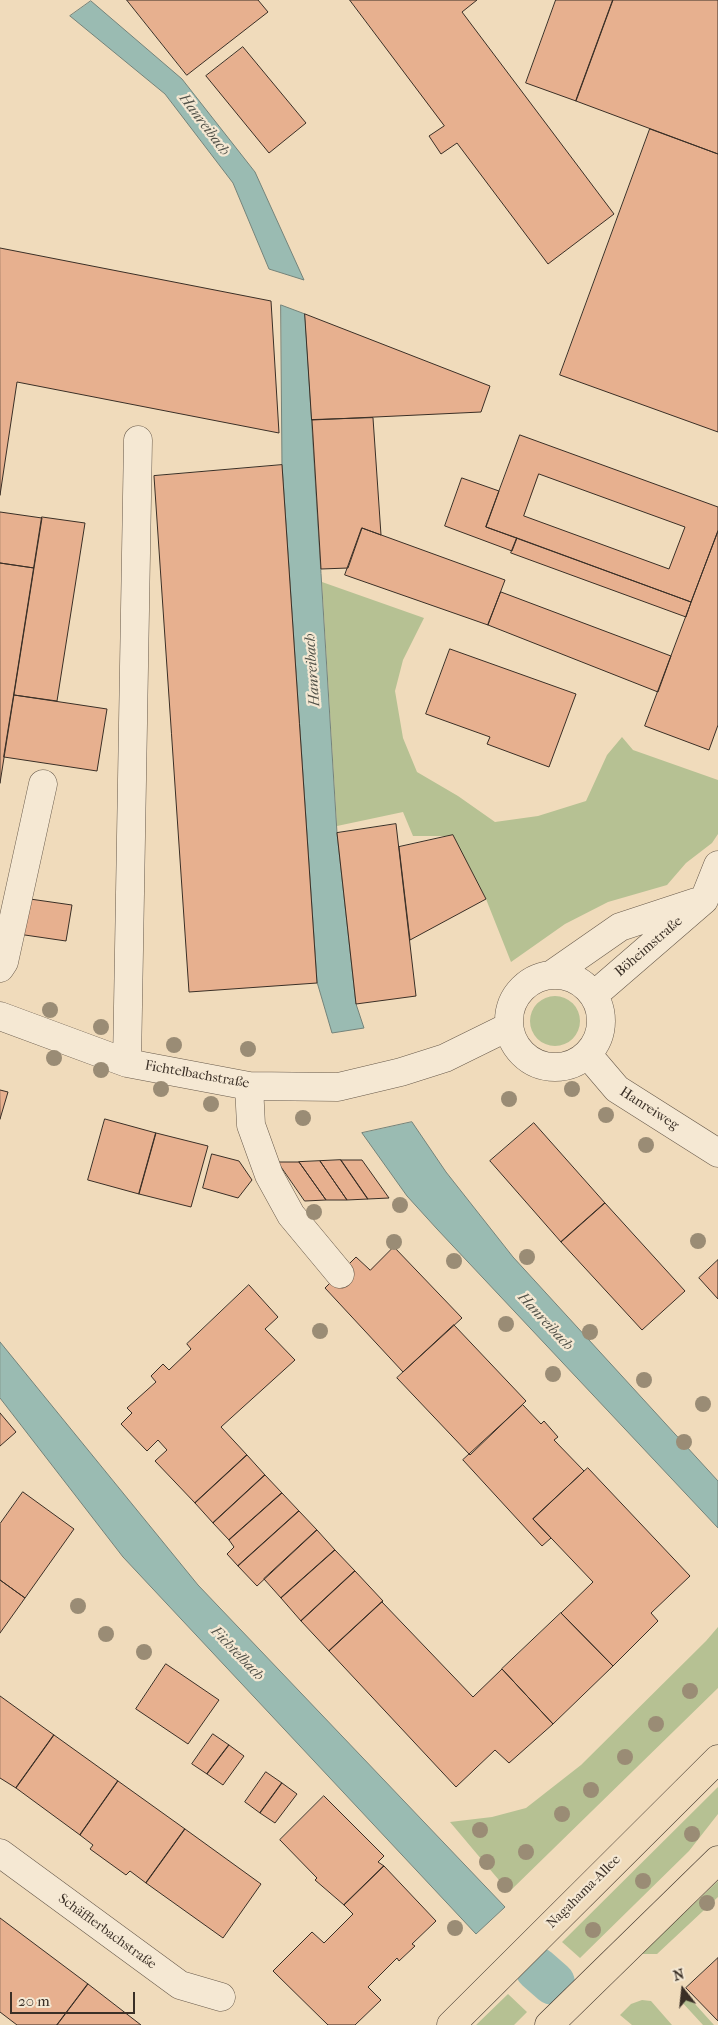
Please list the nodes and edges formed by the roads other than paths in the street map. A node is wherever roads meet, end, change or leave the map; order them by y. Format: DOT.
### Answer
graph roads {
  1 [pos="138,440"];
  2 [pos="44,784"];
  3 [pos="718,865"];
  4 [pos="704,900"];
  5 [pos="0,968"];
  6 [pos="551,974"];
  7 [pos="594,995"];
  8 [pos="0,1016"];
  9 [pos="508,1027"];
  10 [pos="588,1055"];
  11 [pos="127,1063"];
  12 [pos="249,1086"];
  13 [pos="718,1154"];
  14 [pos="340,1274"];
  15 [pos="718,1760"];
  16 [pos="0,1854"];
  17 [pos="718,1860"];
  18 [pos="221,1996"];
  19 [pos="451,2025"];
  20 [pos="549,2025"];
  1 -- 11 [label="street"];
  2 -- 5 [label="street"];
  3 -- 4 [label="street, Böheimstraße"];
  4 -- 6 [label="street, Böheimstraße"];
  4 -- 7 [label="street, Böheimstraße"];
  6 -- 7 [label="street"];
  6 -- 9 [label="street, Böheimstraße"];
  7 -- 10 [label="street"];
  8 -- 11 [label="street, Fichtelbachstraße"];
  9 -- 10 [label="street"];
  9 -- 12 [label="street, Fichtelbachstraße"];
  10 -- 13 [label="street, Hanreiweg"];
  11 -- 12 [label="street, Fichtelbachstraße"];
  12 -- 14 [label="street"];
  15 -- 19 [label="main road, Nagahama-Allee"];
  16 -- 18 [label="street, Schäfflerbachstraße"];
  17 -- 20 [label="main road"];
}
